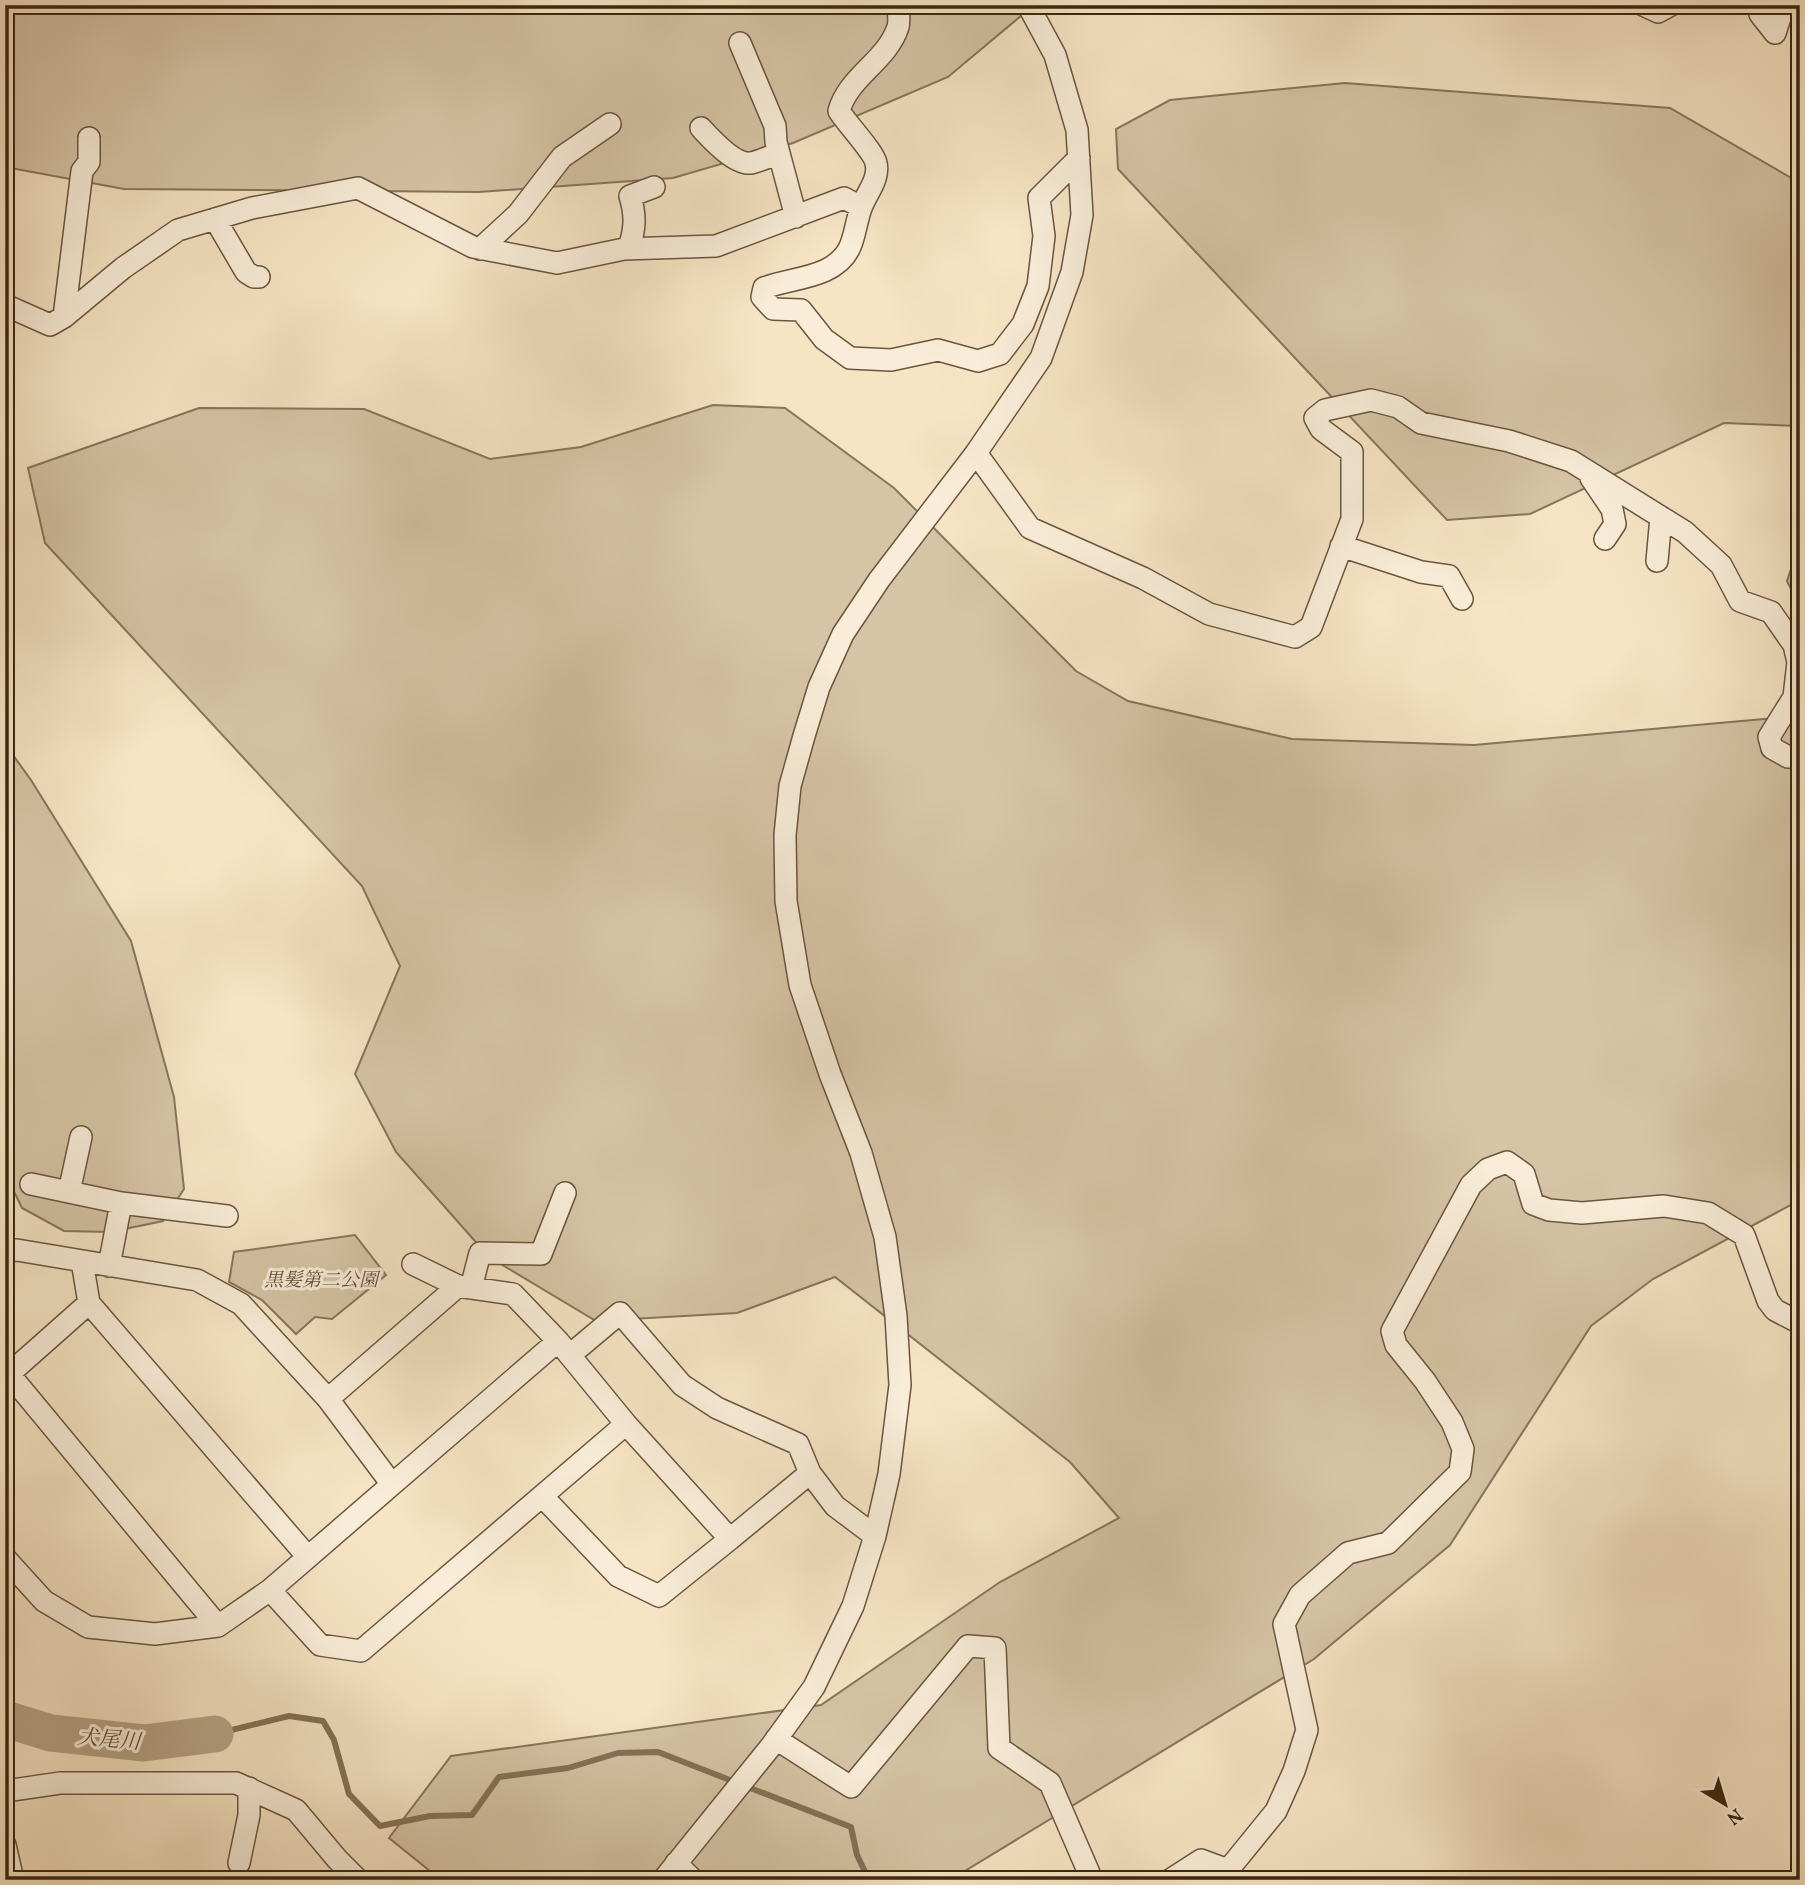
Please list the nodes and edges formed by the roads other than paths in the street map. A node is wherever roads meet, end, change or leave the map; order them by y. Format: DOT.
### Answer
graph roads {
  1 [pos="898,5"];
  2 [pos="1028,5"];
  3 [pos="1643,5"];
  4 [pos="1671,5"];
  5 [pos="1758,5"];
  6 [pos="1784,5"];
  7 [pos="740,43"];
  8 [pos="610,124"];
  9 [pos="701,128"];
  10 [pos="89,138"];
  11 [pos="779,153"];
  12 [pos="1079,158"];
  13 [pos="654,187"];
  14 [pos="862,207"];
  15 [pos="796,216"];
  16 [pos="215,219"];
  17 [pos="480,248"];
  18 [pos="629,248"];
  19 [pos="259,277"];
  20 [pos="5,305"];
  21 [pos="64,317"];
  22 [pos="976,453"];
  23 [pos="1586,470"];
  24 [pos="1661,517"];
  25 [pos="1605,539"];
  26 [pos="1341,545"];
  27 [pos="1657,561"];
  28 [pos="1462,598"];
  29 [pos="1800,757"];
  30 [pos="81,1137"];
  31 [pos="31,1184"];
  32 [pos="69,1192"];
  33 [pos="565,1193"];
  34 [pos="121,1203"];
  35 [pos="227,1216"];
  36 [pos="5,1251"];
  37 [pos="82,1261"];
  38 [pos="413,1264"];
  39 [pos="109,1266"];
  40 [pos="465,1287"];
  41 [pos="89,1303"];
  42 [pos="1800,1323"];
  43 [pos="564,1348"];
  44 [pos="7,1376"];
  45 [pos="327,1399"];
  46 [pos="626,1424"];
  47 [pos="810,1473"];
  48 [pos="391,1483"];
  49 [pos="543,1497"];
  50 [pos="875,1536"];
  51 [pos="730,1539"];
  52 [pos="307,1556"];
  53 [pos="5,1558"];
  54 [pos="270,1590"];
  55 [pos="218,1626"];
  56 [pos="774,1742"];
  57 [pos="249,1788"];
  58 [pos="5,1791"];
  59 [pos="5,1845"];
  60 [pos="239,1863"];
  61 [pos="670,1871"];
  62 [pos="1226,1875"];
  63 [pos="353,1877"];
  64 [pos="13,1880"];
  65 [pos="693,1880"];
  66 [pos="1089,1880"];
  67 [pos="1170,1880"];
  1 -- 14 [label="street"];
  2 -- 12 [label="street"];
  3 -- 4 [label="street"];
  5 -- 6 [label="street"];
  7 -- 11 [label="street"];
  8 -- 17 [label="street"];
  9 -- 11 [label="street"];
  10 -- 21 [label="street"];
  11 -- 15 [label="street"];
  12 -- 14 [label="street"];
  12 -- 22 [label="street"];
  13 -- 18 [label="street"];
  14 -- 15 [label="street"];
  15 -- 18 [label="street"];
  16 -- 17 [label="street"];
  16 -- 19 [label="street"];
  16 -- 21 [label="street"];
  17 -- 18 [label="street"];
  20 -- 21 [label="street"];
  22 -- 26 [label="street"];
  22 -- 50 [label="street"];
  23 -- 24 [label="street"];
  23 -- 25 [label="street"];
  23 -- 26 [label="street"];
  24 -- 27 [label="street"];
  24 -- 29 [label="street"];
  26 -- 28 [label="street"];
  30 -- 32 [label="street"];
  31 -- 32 [label="street"];
  32 -- 34 [label="street"];
  33 -- 40 [label="street"];
  34 -- 35 [label="street"];
  34 -- 39 [label="street"];
  36 -- 37 [label="street"];
  37 -- 39 [label="street"];
  37 -- 41 [label="street"];
  38 -- 40 [label="street"];
  39 -- 45 [label="street"];
  40 -- 43 [label="street"];
  40 -- 45 [label="street"];
  41 -- 44 [label="street"];
  41 -- 52 [label="street"];
  42 -- 62 [label="street"];
  43 -- 46 [label="street"];
  43 -- 47 [label="street"];
  43 -- 48 [label="street"];
  44 -- 55 [label="street"];
  45 -- 48 [label="street"];
  46 -- 49 [label="street"];
  46 -- 51 [label="street"];
  47 -- 50 [label="street"];
  47 -- 51 [label="street"];
  48 -- 52 [label="street"];
  49 -- 51 [label="street"];
  49 -- 54 [label="street"];
  50 -- 56 [label="street"];
  52 -- 54 [label="street"];
  53 -- 55 [label="street"];
  54 -- 55 [label="street"];
  56 -- 61 [label="street"];
  56 -- 66 [label="street"];
  57 -- 58 [label="street"];
  57 -- 60 [label="street"];
  57 -- 63 [label="street"];
  59 -- 64 [label="street"];
  61 -- 65 [label="street"];
  62 -- 67 [label="street"];
}
